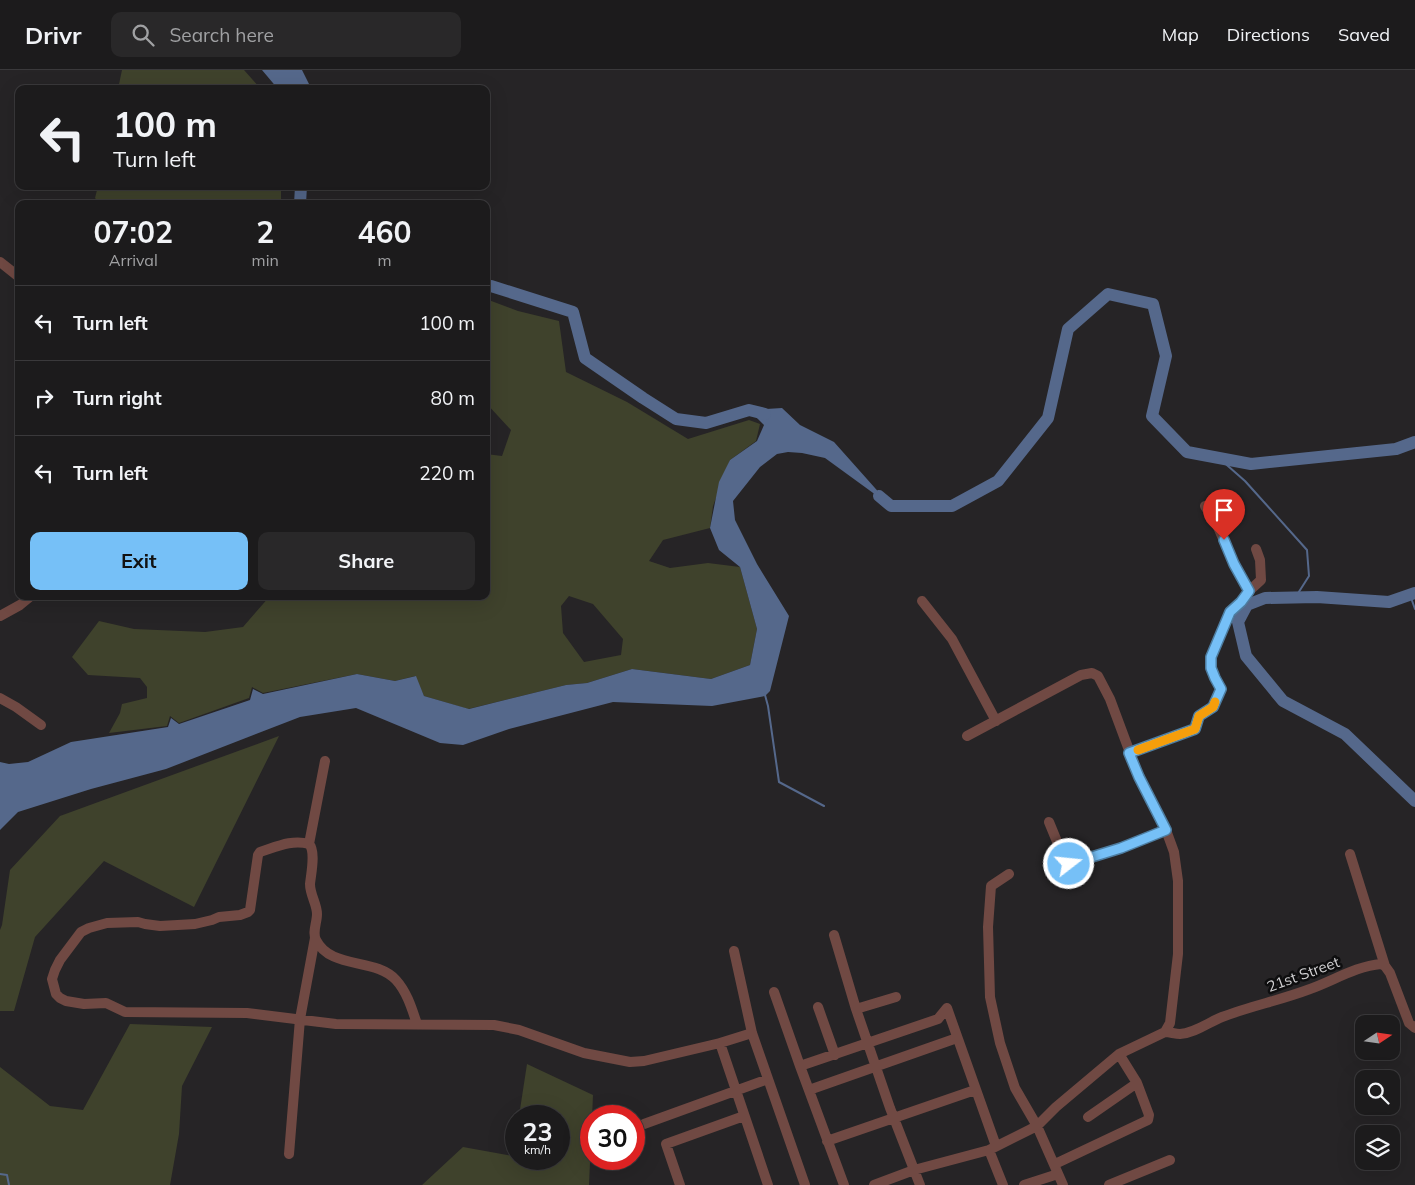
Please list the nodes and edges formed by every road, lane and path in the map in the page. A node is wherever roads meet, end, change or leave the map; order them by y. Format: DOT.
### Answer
graph roads {
  1 [pos="0,262"];
  2 [pos="15,274"];
  3 [pos="1205,506"];
  4 [pos="1256,549"];
  5 [pos="1249,591"];
  6 [pos="27,600"];
  7 [pos="922,601"];
  8 [pos="0,616"];
  9 [pos="0,698"];
  10 [pos="996,721"];
  11 [pos="41,724"];
  12 [pos="967,736"];
  13 [pos="1129,753"];
  14 [pos="325,761"];
  15 [pos="1049,822"];
  16 [pos="1166,830"];
  17 [pos="309,844"];
  18 [pos="1350,854"];
  19 [pos="1009,874"];
  20 [pos="834,935"];
  21 [pos="315,938"];
  22 [pos="734,952"];
  23 [pos="1385,966"];
  24 [pos="774,992"];
  25 [pos="896,997"];
  26 [pos="818,1007"];
  27 [pos="856,1009"];
  28 [pos="300,1019"];
  29 [pos="417,1024"];
  30 [pos="1415,1028"];
  31 [pos="1165,1032"];
  32 [pos="752,1033"];
  33 [pos="957,1038"];
  34 [pos="720,1043"];
  35 [pos="868,1043"];
  36 [pos="1119,1054"];
  37 [pos="835,1055"];
  38 [pos="800,1066"];
  39 [pos="876,1066"];
  40 [pos="768,1079"];
  41 [pos="1137,1083"];
  42 [pos="809,1090"];
  43 [pos="975,1090"];
  44 [pos="736,1091"];
  45 [pos="744,1116"];
  46 [pos="1088,1117"];
  47 [pos="895,1118"];
  48 [pos="645,1124"];
  49 [pos="1037,1126"];
  50 [pos="827,1141"];
  51 [pos="992,1148"];
  52 [pos="289,1154"];
  53 [pos="1170,1160"];
  54 [pos="1056,1169"];
  55 [pos="914,1170"];
  56 [pos="680,1185"];
  57 [pos="768,1185"];
  58 [pos="805,1185"];
  59 [pos="844,1185"];
  60 [pos="874,1185"];
  61 [pos="920,1185"];
  62 [pos="1003,1185"];
  63 [pos="1024,1185"];
  64 [pos="1063,1185"];
  65 [pos="1109,1185"];
  1 -- 2 [label="street"];
  3 -- 5 [label="street"];
  4 -- 5 [label="street"];
  5 -- 13 [label="street"];
  6 -- 8 [label="street"];
  7 -- 10 [label="street"];
  9 -- 11 [label="street"];
  10 -- 12 [label="street"];
  10 -- 13 [label="street"];
  13 -- 16 [label="street"];
  14 -- 17 [label="street"];
  15 -- 16 [label="street"];
  16 -- 31 [label="street"];
  17 -- 21 [label="street"];
  17 -- 28 [label="street"];
  18 -- 23 [label="street"];
  19 -- 49 [label="street"];
  20 -- 27 [label="street"];
  21 -- 28 [label="street"];
  21 -- 29 [label="street"];
  22 -- 32 [label="street"];
  23 -- 30 [label="street"];
  23 -- 31 [label="street, 21st Street"];
  24 -- 38 [label="street"];
  25 -- 27 [label="street"];
  26 -- 37 [label="street"];
  27 -- 35 [label="street"];
  28 -- 29 [label="street"];
  28 -- 52 [label="street"];
  29 -- 34 [label="street"];
  31 -- 36 [label="street"];
  32 -- 34 [label="street"];
  32 -- 40 [label="street"];
  33 -- 35 [label="street"];
  33 -- 39 [label="street"];
  33 -- 43 [label="street"];
  34 -- 44 [label="street"];
  35 -- 37 [label="street"];
  35 -- 39 [label="street"];
  36 -- 41 [label="street"];
  36 -- 49 [label="street"];
  37 -- 38 [label="street"];
  38 -- 42 [label="street"];
  39 -- 42 [label="street"];
  39 -- 47 [label="street"];
  40 -- 44 [label="street"];
  40 -- 58 [label="street"];
  41 -- 46 [label="street"];
  41 -- 54 [label="street"];
  42 -- 50 [label="street"];
  43 -- 47 [label="street"];
  43 -- 51 [label="street"];
  44 -- 45 [label="street"];
  44 -- 48 [label="street"];
  45 -- 56 [label="street"];
  45 -- 57 [label="street"];
  47 -- 50 [label="street"];
  47 -- 55 [label="street"];
  49 -- 51 [label="street"];
  49 -- 54 [label="street"];
  50 -- 59 [label="street"];
  51 -- 55 [label="street"];
  51 -- 62 [label="street"];
  53 -- 65 [label="street"];
  54 -- 63 [label="street"];
  54 -- 64 [label="street"];
  55 -- 60 [label="street"];
  55 -- 61 [label="street"];
}
